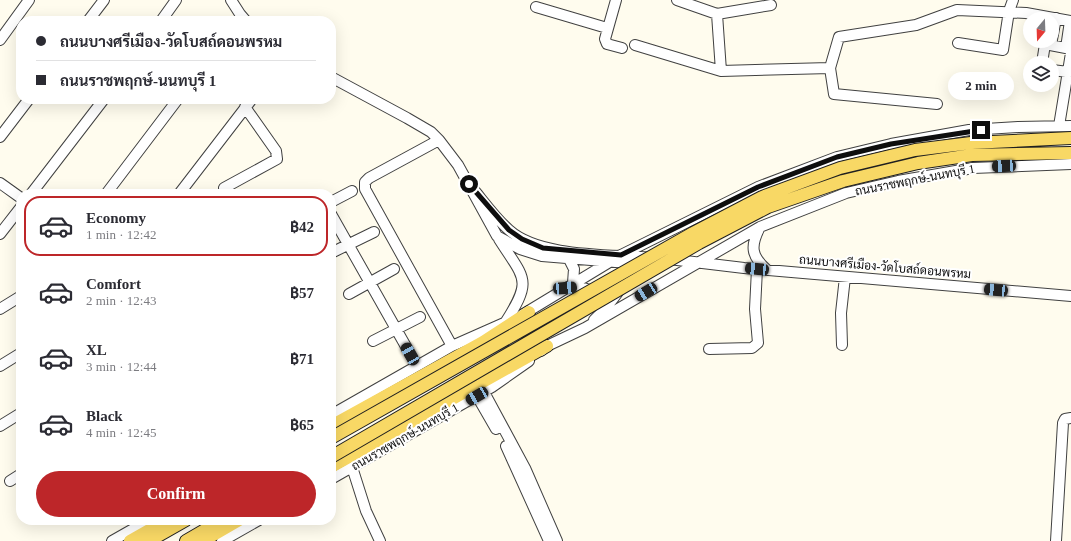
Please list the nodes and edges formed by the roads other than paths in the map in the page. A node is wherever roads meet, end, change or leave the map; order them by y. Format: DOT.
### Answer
graph roads {
  1 [pos="29,0"];
  2 [pos="104,0"];
  3 [pos="176,0"];
  4 [pos="231,0"];
  5 [pos="616,0"];
  6 [pos="677,0"];
  7 [pos="1013,0"];
  8 [pos="771,5"];
  9 [pos="536,7"];
  10 [pos="1009,11"];
  11 [pos="1023,13"];
  12 [pos="717,14"];
  13 [pos="17,16"];
  14 [pos="92,16"];
  15 [pos="165,16"];
  16 [pos="239,16"];
  17 [pos="16,18"];
  18 [pos="1059,19"];
  19 [pos="1071,21"];
  20 [pos="607,28"];
  21 [pos="0,40"];
  22 [pos="958,43"];
  23 [pos="635,45"];
  24 [pos="1059,47"];
  25 [pos="622,48"];
  26 [pos="1069,50"];
  27 [pos="830,68"];
  28 [pos="721,71"];
  29 [pos="1059,71"];
  30 [pos="1068,72"];
  31 [pos="336,80"];
  32 [pos="25,104"];
  33 [pos="100,104"];
  34 [pos="174,104"];
  35 [pos="247,104"];
  36 [pos="249,104"];
  37 [pos="937,104"];
  38 [pos="1060,126"];
  39 [pos="1071,126"];
  40 [pos="0,137"];
  41 [pos="1071,138"];
  42 [pos="439,140"];
  43 [pos="971,149"];
  44 [pos="1071,153"];
  45 [pos="1071,164"];
  46 [pos="0,183"];
  47 [pos="469,184"];
  48 [pos="224,188"];
  49 [pos="35,189"];
  50 [pos="110,189"];
  51 [pos="183,189"];
  52 [pos="352,191"];
  53 [pos="16,194"];
  54 [pos="336,199"];
  55 [pos="16,213"];
  56 [pos="698,217"];
  57 [pos="336,223"];
  58 [pos="760,227"];
  59 [pos="374,232"];
  60 [pos="0,234"];
  61 [pos="497,236"];
  62 [pos="348,245"];
  63 [pos="336,251"];
  64 [pos="715,252"];
  65 [pos="569,259"];
  66 [pos="625,259"];
  67 [pos="610,261"];
  68 [pos="698,261"];
  69 [pos="687,268"];
  70 [pos="744,268"];
  71 [pos="394,269"];
  72 [pos="762,270"];
  73 [pos="845,277"];
  74 [pos="370,283"];
  75 [pos="569,286"];
  76 [pos="349,294"];
  77 [pos="1071,296"];
  78 [pos="16,299"];
  79 [pos="0,309"];
  80 [pos="528,312"];
  81 [pos="602,312"];
  82 [pos="420,317"];
  83 [pos="505,323"];
  84 [pos="588,326"];
  85 [pos="396,329"];
  86 [pos="373,341"];
  87 [pos="842,345"];
  88 [pos="452,346"];
  89 [pos="547,346"];
  90 [pos="709,348"];
  91 [pos="16,356"];
  92 [pos="0,366"];
  93 [pos="417,366"];
  94 [pos="480,394"];
  95 [pos="336,412"];
  96 [pos="16,416"];
  97 [pos="1071,418"];
  98 [pos="336,423"];
  99 [pos="0,426"];
  100 [pos="336,435"];
  101 [pos="336,454"];
  102 [pos="336,464"];
  103 [pos="352,467"];
  104 [pos="336,476"];
  105 [pos="16,477"];
  106 [pos="10,481"];
  107 [pos="140,525"];
  108 [pos="158,525"];
  109 [pos="177,525"];
  110 [pos="213,525"];
  111 [pos="230,525"];
  112 [pos="250,525"];
  113 [pos="112,541"];
  114 [pos="130,541"];
  115 [pos="149,541"];
  116 [pos="186,541"];
  117 [pos="202,541"];
  118 [pos="222,541"];
  119 [pos="380,541"];
  120 [pos="549,541"];
  121 [pos="557,541"];
  122 [pos="1056,541"];
  1 -- 13 [label="street"];
  2 -- 14 [label="street"];
  3 -- 15 [label="street"];
  4 -- 16 [label="street"];
  5 -- 20 [label="street"];
  6 -- 12 [label="street"];
  7 -- 10 [label="street"];
  8 -- 12 [label="street"];
  9 -- 20 [label="street"];
  10 -- 11 [label="street"];
  10 -- 22 [label="street"];
  10 -- 27 [label="street"];
  12 -- 28 [label="street"];
  17 -- 21 [label="street"];
  18 -- 19 [label="street"];
  19 -- 26 [label="street"];
  20 -- 25 [label="street"];
  23 -- 28 [label="street"];
  24 -- 26 [label="street"];
  26 -- 30 [label="street"];
  27 -- 28 [label="street"];
  27 -- 37 [label="street"];
  29 -- 30 [label="street"];
  30 -- 38 [label="street"];
  31 -- 42 [label="street, ถนนบางศรีเมือง-วัดโบสถ์ดอนพรหม"];
  32 -- 40 [label="street"];
  33 -- 49 [label="street"];
  34 -- 50 [label="street"];
  35 -- 51 [label="street"];
  36 -- 48 [label="street"];
  38 -- 39 [label="street"];
  38 -- 56 [label="street"];
  41 -- 43 [label="main road, ถนนราชพฤกษ์-นนทบุรี 1"];
  42 -- 47 [label="street, ถนนบางศรีเมือง-วัดโบสถ์ดอนพรหม"];
  42 -- 88 [label="street"];
  43 -- 44 [label="main road, ถนนราชพฤกษ์-นนทบุรี 1"];
  43 -- 100 [label="main road, ถนนราชพฤกษ์-นนทบุรี 1, bridge"];
  43 -- 101 [label="main road, ถนนราชพฤกษ์-นนทบุรี 1, bridge"];
  45 -- 58 [label="street, ถนนราชพฤกษ์-นนทบุรี 1"];
  46 -- 53 [label="street"];
  47 -- 61 [label="street, ถนนบางศรีเมือง-วัดโบสถ์ดอนพรหม"];
  47 -- 66 [label="street, ถนนบางศรีเมือง-วัดโบสถ์ดอนพรหม"];
  52 -- 54 [label="street"];
  55 -- 60 [label="street"];
  56 -- 64 [label="street"];
  56 -- 66 [label="street"];
  57 -- 62 [label="street"];
  58 -- 64 [label="street, ถนนราชพฤกษ์-นนทบุรี 1"];
  58 -- 72 [label="street"];
  59 -- 62 [label="street"];
  61 -- 65 [label="street"];
  61 -- 83 [label="street, ถนนบางศรีเมือง-วัดโบสถ์ดอนพรหม"];
  62 -- 63 [label="street"];
  62 -- 74 [label="street"];
  64 -- 68 [label="street, ถนนราชพฤกษ์-นนทบุรี 1"];
  65 -- 67 [label="street"];
  65 -- 75 [label="street"];
  66 -- 67 [label="street"];
  66 -- 68 [label="street, ถนนบางศรีเมือง-วัดโบสถ์ดอนพรหม"];
  66 -- 69 [label="street, ถนนบางศรีเมือง-วัดโบสถ์ดอนพรหม"];
  66 -- 81 [label="street"];
  67 -- 75 [label="street"];
  68 -- 69 [label="street, ถนนราชพฤกษ์-นนทบุรี 1"];
  68 -- 70 [label="street, ถนนบางศรีเมือง-วัดโบสถ์ดอนพรหม"];
  69 -- 70 [label="street, ถนนบางศรีเมือง-วัดโบสถ์ดอนพรหม"];
  69 -- 84 [label="street, ถนนราชพฤกษ์-นนทบุรี 1"];
  70 -- 72 [label="street, ถนนบางศรีเมือง-วัดโบสถ์ดอนพรหม"];
  71 -- 74 [label="street"];
  72 -- 73 [label="street, ถนนบางศรีเมือง-วัดโบสถ์ดอนพรหม"];
  72 -- 90 [label="street"];
  73 -- 77 [label="street, ถนนบางศรีเมือง-วัดโบสถ์ดอนพรหม"];
  73 -- 87 [label="street"];
  74 -- 76 [label="street"];
  74 -- 85 [label="street"];
  75 -- 80 [label="street"];
  75 -- 81 [label="street"];
  78 -- 79 [label="street"];
  80 -- 83 [label="street"];
  80 -- 98 [label="main road"];
  81 -- 84 [label="street"];
  82 -- 85 [label="street"];
  83 -- 88 [label="street"];
  84 -- 89 [label="street, ถนนราชพฤกษ์-นนทบุรี 1"];
  85 -- 86 [label="street"];
  85 -- 93 [label="street"];
  88 -- 93 [label="street"];
  89 -- 94 [label="street, ถนนราชพฤกษ์-นนทบุรี 1"];
  89 -- 102 [label="main road"];
  91 -- 92 [label="street"];
  93 -- 95 [label="street"];
  94 -- 103 [label="street, ถนนราชพฤกษ์-นนทบุรี 1"];
  94 -- 120 [label="street"];
  94 -- 121 [label="street"];
  96 -- 99 [label="street"];
  97 -- 122 [label="street"];
  103 -- 104 [label="street, ถนนราชพฤกษ์-นนทบุรี 1"];
  103 -- 119 [label="street"];
  105 -- 106 [label="street"];
  107 -- 113 [label="street"];
  108 -- 114 [label="main road"];
  109 -- 115 [label="main road"];
  110 -- 116 [label="main road"];
  111 -- 117 [label="main road"];
  112 -- 118 [label="street"];
}
